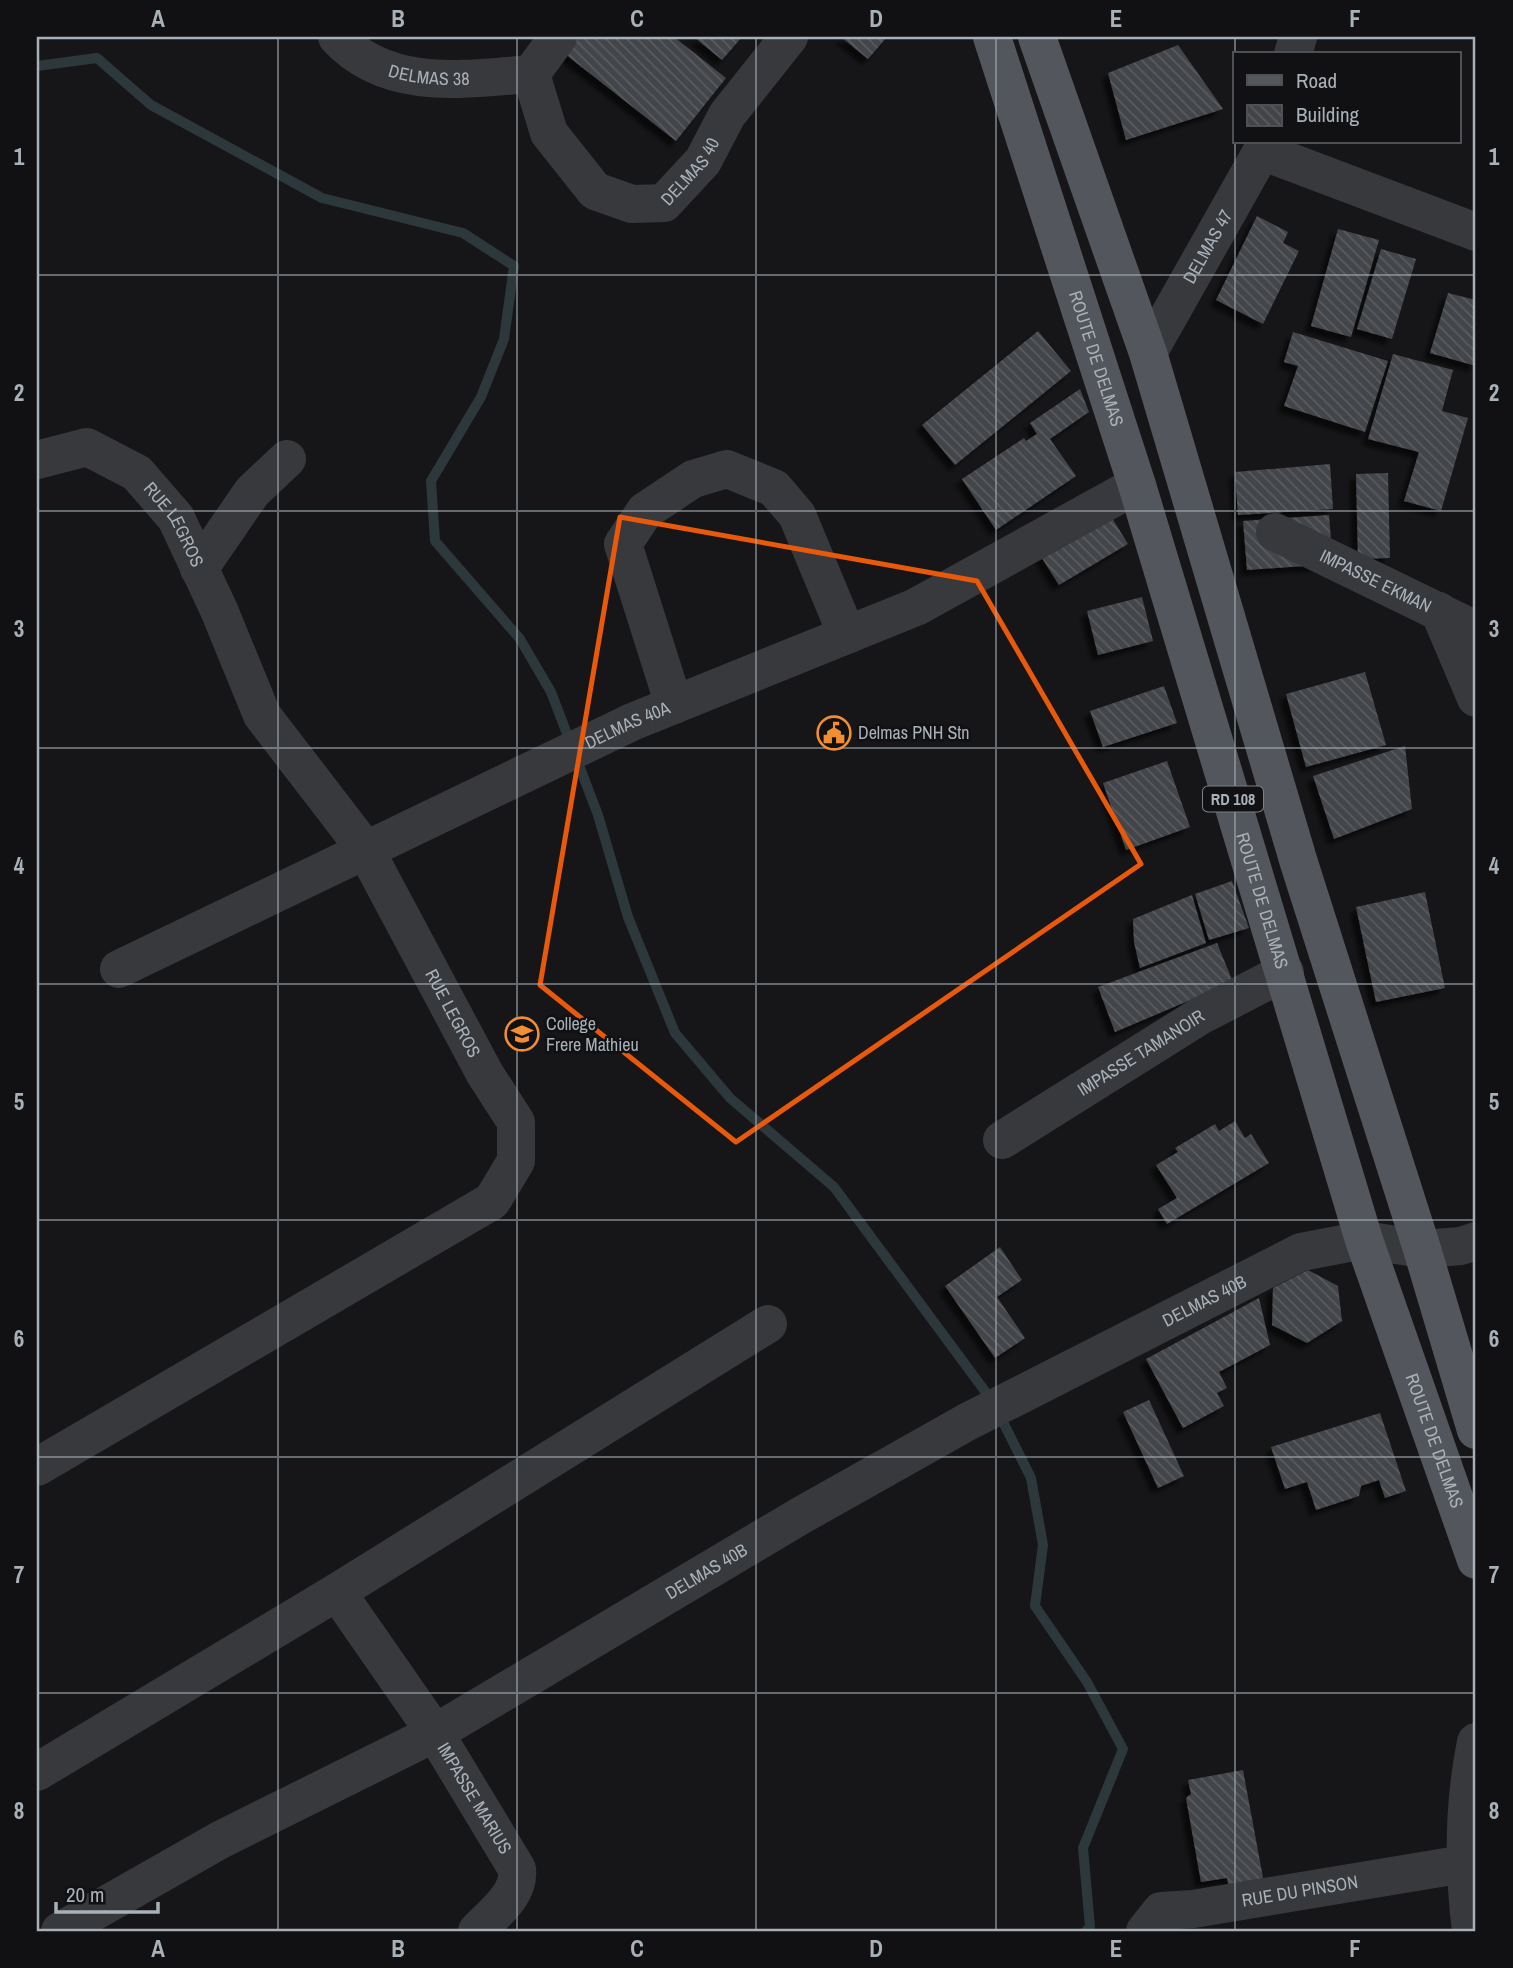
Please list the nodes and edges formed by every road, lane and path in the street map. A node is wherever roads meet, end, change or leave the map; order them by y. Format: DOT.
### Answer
graph roads {
  1 [pos="337,37"];
  2 [pos="558,37"];
  3 [pos="789,37"];
  4 [pos="992,37"];
  5 [pos="1037,37"];
  6 [pos="531,74"];
  7 [pos="1266,147"];
  8 [pos="1476,232"];
  9 [pos="1148,353"];
  10 [pos="287,459"];
  11 [pos="37,460"];
  12 [pos="1137,485"];
  13 [pos="1275,532"];
  14 [pos="200,569"];
  15 [pos="1438,611"];
  16 [pos="1476,630"];
  17 [pos="847,635"];
  18 [pos="1476,698"];
  19 [pos="674,705"];
  20 [pos="365,849"];
  21 [pos="119,969"];
  22 [pos="1285,972"];
  23 [pos="1002,1140"];
  24 [pos="1364,1240"];
  25 [pos="1476,1241"];
  26 [pos="1422,1249"];
  27 [pos="768,1324"];
  28 [pos="1476,1430"];
  29 [pos="37,1467"];
  30 [pos="1476,1560"];
  31 [pos="337,1592"];
  32 [pos="435,1733"];
  33 [pos="1476,1742"];
  34 [pos="37,1772"];
  35 [pos="1464,1864"];
  36 [pos="60,1931"];
  37 [pos="477,1931"];
  38 [pos="1145,1931"];
  39 [pos="1471,1931"];
  1 -- 6 [label="street, DELMAS 38"];
  2 -- 6 [label="street"];
  3 -- 6 [label="street, DELMAS 40"];
  4 -- 12 [label="main road, ROUTE DE DELMAS / RD 108"];
  5 -- 9 [label="main road, RD 108"];
  7 -- 8 [label="street"];
  7 -- 9 [label="street, DELMAS 47"];
  9 -- 26 [label="main road, RD 108"];
  10 -- 14 [label="street"];
  11 -- 14 [label="street, RUE LEGROS"];
  12 -- 17 [label="street, DELMAS 40A"];
  12 -- 22 [label="main road, ROUTE DE DELMAS / RD 108"];
  13 -- 15 [label="street, IMPASSE EKMAN"];
  14 -- 20 [label="street, RUE LEGROS"];
  15 -- 16 [label="street, IMPASSE EKMAN"];
  15 -- 18 [label="street"];
  17 -- 19 [label="street, DELMAS 40A"];
  17 -- 19 [label="street"];
  19 -- 20 [label="street, DELMAS 40A"];
  20 -- 21 [label="street, DELMAS 40A"];
  20 -- 29 [label="street, RUE LEGROS"];
  22 -- 23 [label="street, IMPASSE TAMANOIR"];
  22 -- 24 [label="main road, ROUTE DE DELMAS / RD 108"];
  24 -- 26 [label="street, DELMAS 40B"];
  24 -- 30 [label="main road, ROUTE DE DELMAS / RD 108"];
  24 -- 32 [label="street, DELMAS 40B"];
  25 -- 26 [label="street, DELMAS 40B"];
  26 -- 28 [label="main road, RD 108"];
  27 -- 31 [label="street"];
  31 -- 32 [label="street, IMPASSE MARIUS"];
  31 -- 34 [label="street"];
  32 -- 36 [label="street, DELMAS 40B"];
  32 -- 37 [label="street, IMPASSE MARIUS"];
  33 -- 35 [label="street"];
  35 -- 38 [label="street, RUE DU PINSON"];
  35 -- 39 [label="street"];
}
